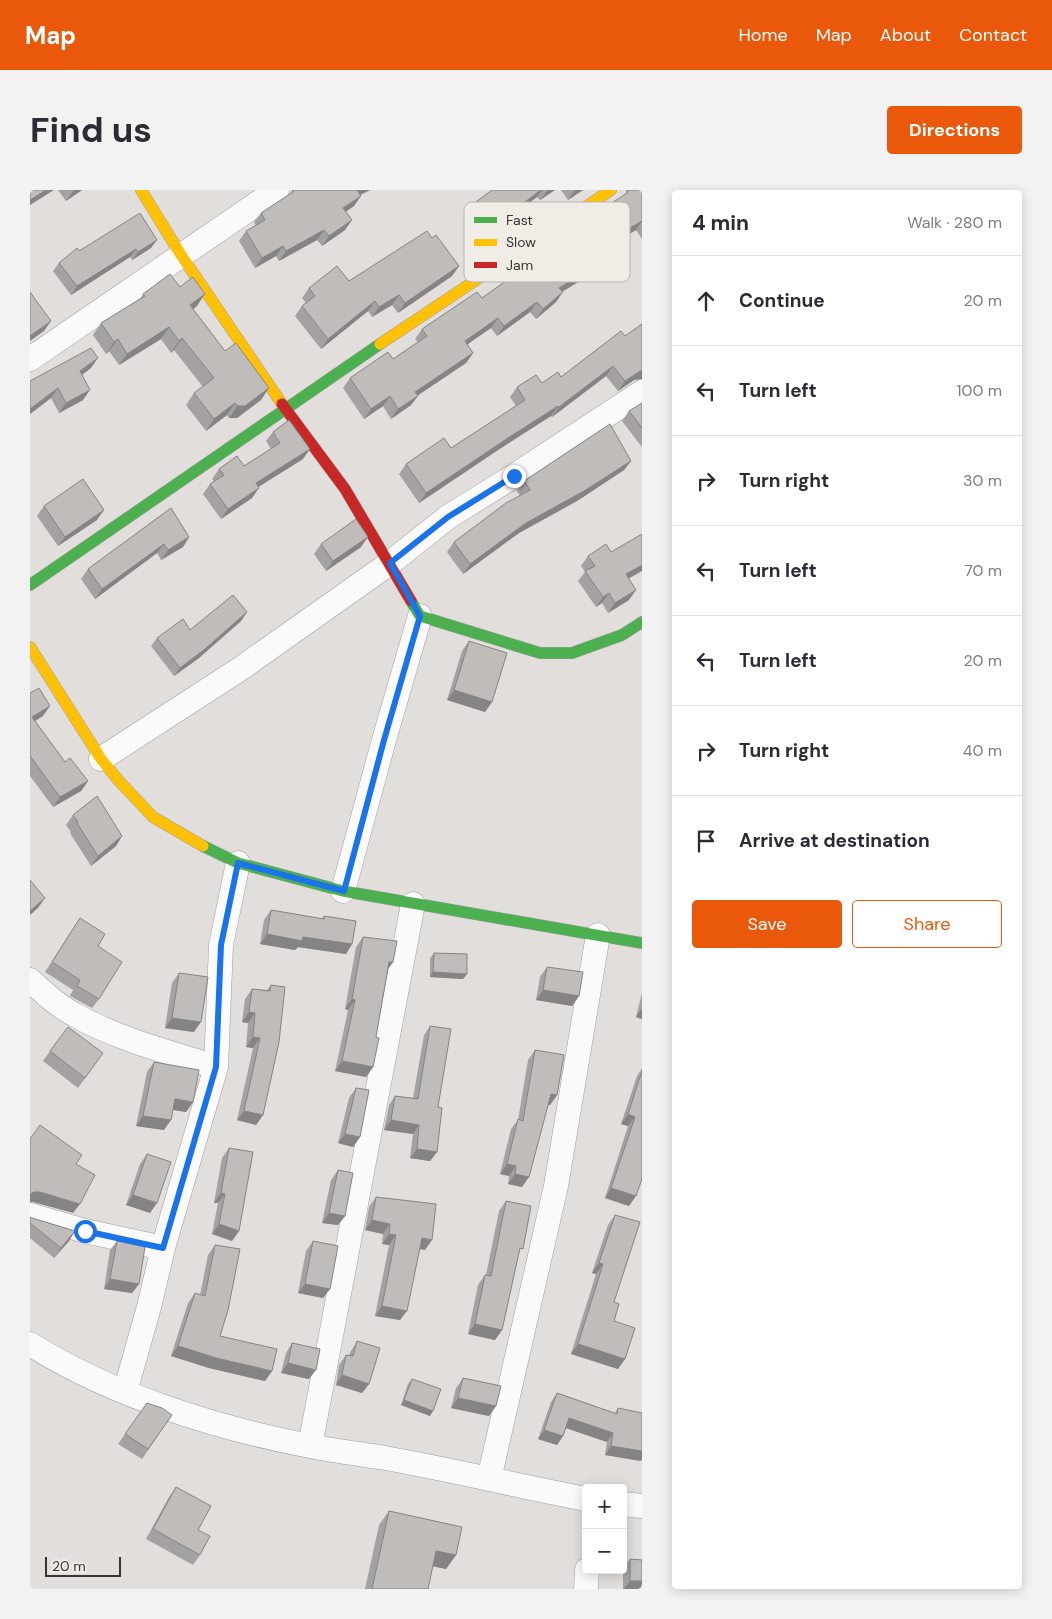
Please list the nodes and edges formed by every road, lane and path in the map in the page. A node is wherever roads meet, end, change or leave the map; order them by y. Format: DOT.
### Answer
graph roads {
  1 [pos="141,190"];
  2 [pos="277,190"];
  3 [pos="611,190"];
  4 [pos="593,202"];
  5 [pos="181,255"];
  6 [pos="471,282"];
  7 [pos="30,359"];
  8 [pos="642,392"];
  9 [pos="285,408"];
  10 [pos="390,563"];
  11 [pos="30,585"];
  12 [pos="420,616"];
  13 [pos="642,622"];
  14 [pos="30,647"];
  15 [pos="101,759"];
  16 [pos="238,863"];
  17 [pos="344,891"];
  18 [pos="413,904"];
  19 [pos="598,935"];
  20 [pos="642,943"];
  21 [pos="30,980"];
  22 [pos="216,1067"];
  23 [pos="30,1215"];
  24 [pos="163,1248"];
  25 [pos="30,1344"];
  26 [pos="125,1392"];
  27 [pos="310,1446"];
  28 [pos="489,1479"];
  29 [pos="582,1498"];
  30 [pos="627,1504"];
  31 [pos="642,1506"];
  32 [pos="587,1574"];
  33 [pos="586,1589"];
  1 -- 5 [label="street"];
  2 -- 5 [label="street"];
  3 -- 4 [label="street"];
  5 -- 7 [label="street"];
  5 -- 9 [label="street"];
  6 -- 9 [label="street"];
  8 -- 10 [label="street"];
  9 -- 10 [label="street"];
  9 -- 11 [label="street"];
  10 -- 12 [label="street"];
  10 -- 15 [label="street"];
  12 -- 13 [label="street"];
  12 -- 17 [label="street"];
  14 -- 15 [label="street"];
  15 -- 16 [label="street"];
  16 -- 17 [label="street"];
  16 -- 22 [label="street"];
  17 -- 18 [label="street"];
  18 -- 19 [label="street"];
  18 -- 27 [label="street"];
  19 -- 20 [label="street"];
  19 -- 28 [label="street"];
  21 -- 22 [label="street"];
  22 -- 24 [label="street"];
  23 -- 24 [label="street"];
  24 -- 26 [label="street"];
  25 -- 26 [label="street"];
  26 -- 27 [label="street"];
  27 -- 28 [label="street"];
  28 -- 29 [label="street"];
  30 -- 31 [label="street"];
  32 -- 33 [label="street"];
}
